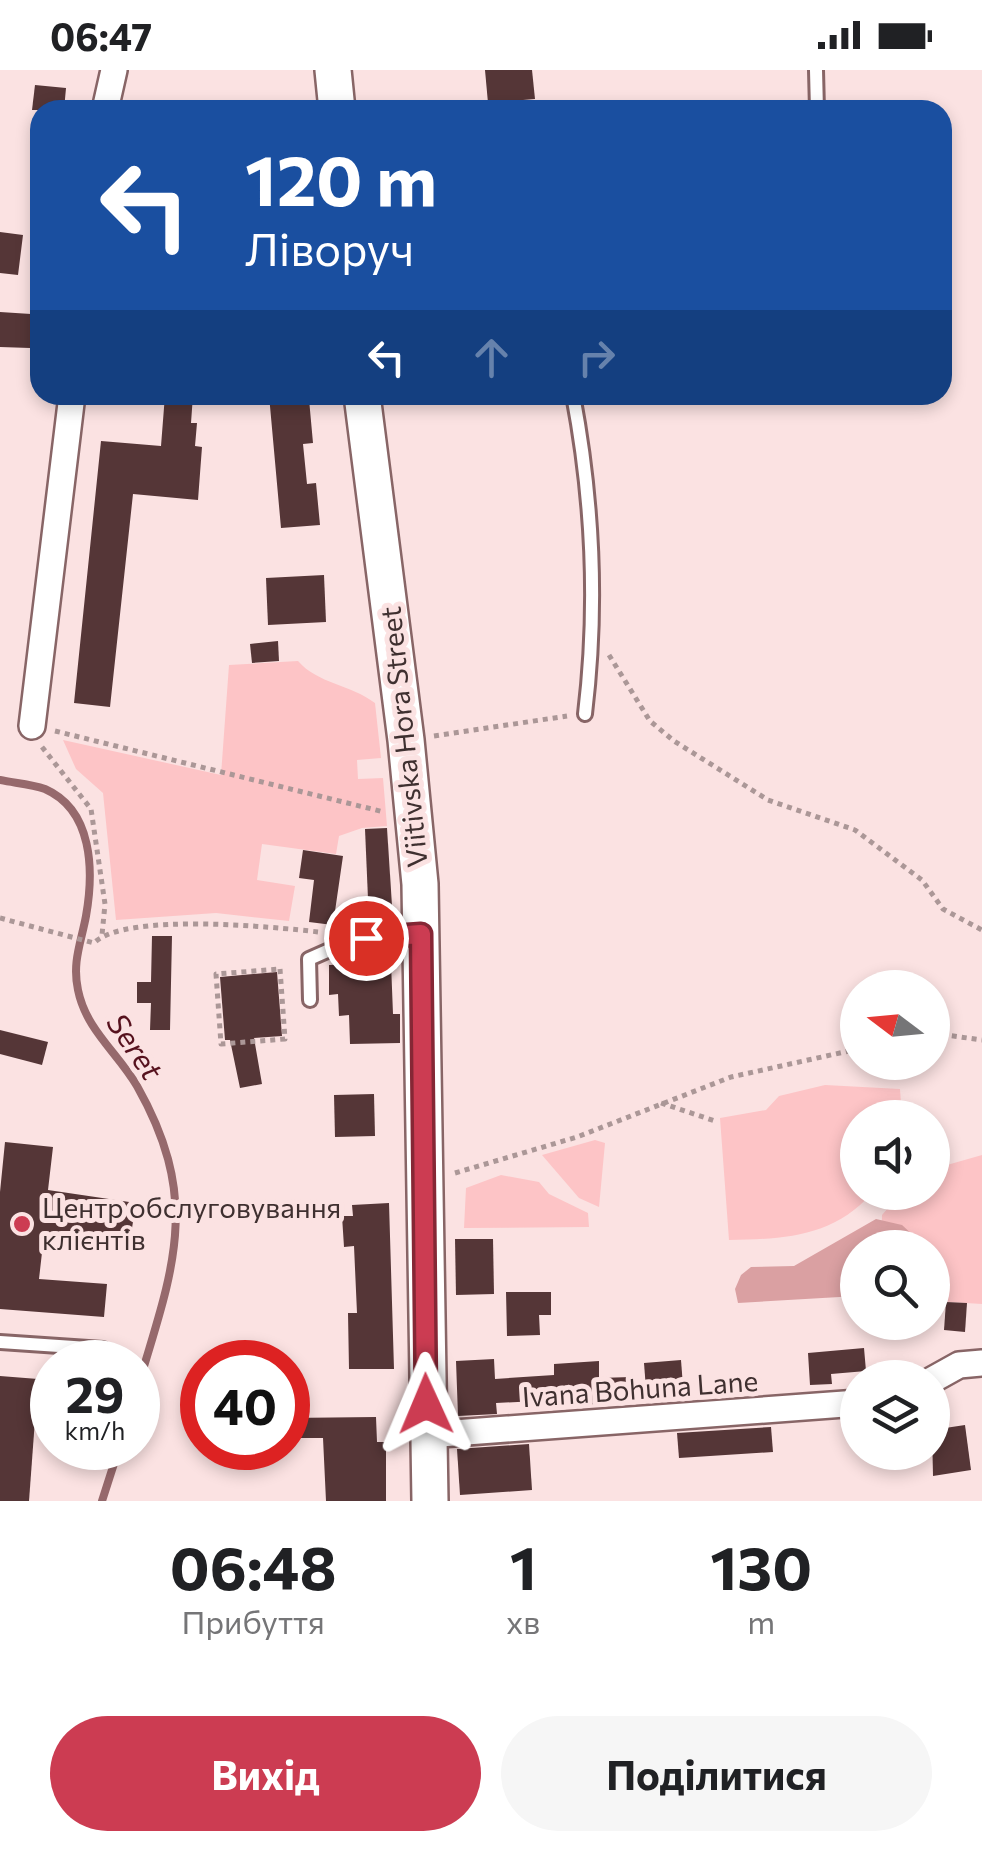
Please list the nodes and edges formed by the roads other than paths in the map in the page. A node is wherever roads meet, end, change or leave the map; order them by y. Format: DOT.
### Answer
graph roads {
  1 [pos="114,70"];
  2 [pos="333,70"];
  3 [pos="816,70"];
  4 [pos="108,100"];
  5 [pos="336,100"];
  6 [pos="816,100"];
  7 [pos="71,405"];
  8 [pos="363,405"];
  9 [pos="575,405"];
  10 [pos="585,714"];
  11 [pos="32,726"];
  12 [pos="421,934"];
  13 [pos="310,1000"];
  14 [pos="0,1342"];
  15 [pos="30,1344"];
  16 [pos="982,1363"];
  17 [pos="950,1371"];
  18 [pos="840,1404"];
  19 [pos="427,1435"];
  20 [pos="430,1501"];
  1 -- 4 [label="street"];
  2 -- 5 [label="street"];
  3 -- 6 [label="lane"];
  7 -- 11 [label="street"];
  8 -- 12 [label="street, Viitivska Hora Street"];
  9 -- 10 [label="lane"];
  12 -- 13 [label="lane"];
  12 -- 19 [label="street, Viitivska Hora Street"];
  14 -- 15 [label="lane"];
  16 -- 17 [label="street"];
  18 -- 19 [label="street, Ivana Bohuna Lane"];
  19 -- 20 [label="street, Viitivska Hora Street"];
}
